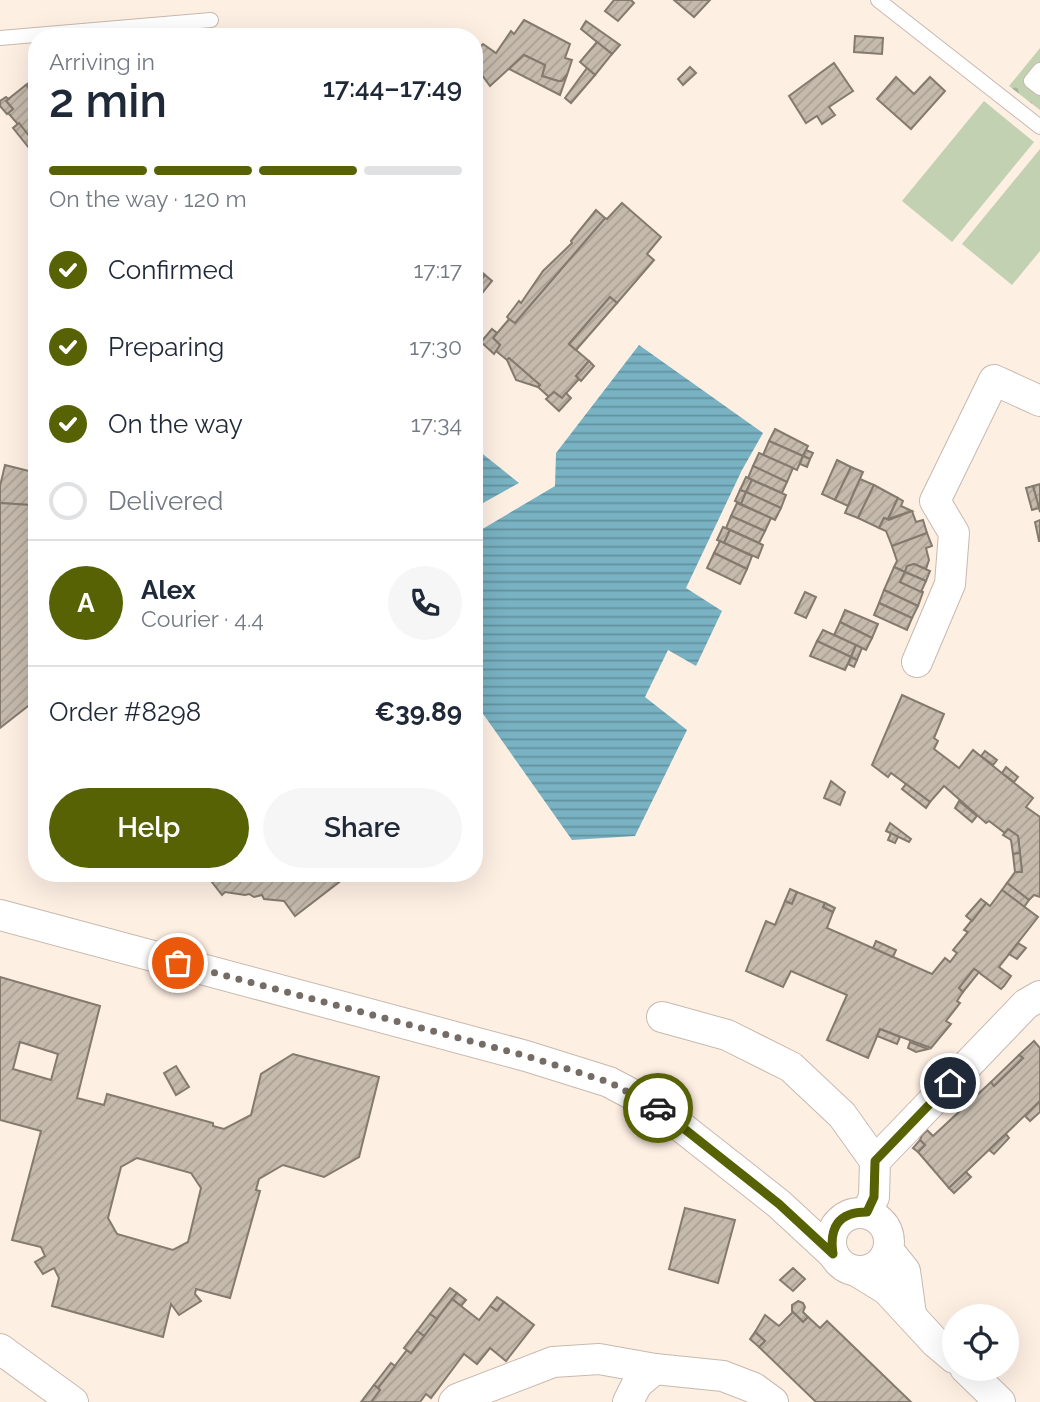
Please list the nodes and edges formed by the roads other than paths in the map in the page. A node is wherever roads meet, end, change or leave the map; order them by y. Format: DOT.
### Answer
graph roads {
  1 [pos="878,0"];
  2 [pos="211,20"];
  3 [pos="117,28"];
  4 [pos="28,36"];
  5 [pos="0,38"];
  6 [pos="1040,70"];
  7 [pos="1040,88"];
  8 [pos="1040,127"];
  9 [pos="1040,401"];
  10 [pos="917,662"];
  11 [pos="0,915"];
  12 [pos="1040,996"];
  13 [pos="662,1017"];
  14 [pos="875,1161"];
  15 [pos="779,1204"];
  16 [pos="856,1214"];
  17 [pos="889,1251"];
  18 [pos="833,1254"];
  19 [pos="858,1272"];
  20 [pos="911,1314"];
  21 [pos="942,1348"];
  22 [pos="0,1349"];
  23 [pos="655,1369"];
  24 [pos="978,1381"];
  25 [pos="73,1402"];
  26 [pos="454,1402"];
  27 [pos="628,1402"];
  28 [pos="773,1402"];
  29 [pos="1000,1402"];
  1 -- 8 [label="lane"];
  2 -- 3 [label="lane"];
  4 -- 5 [label="lane"];
  6 -- 7 [label="lane"];
  9 -- 10 [label="street"];
  11 -- 15 [label="street"];
  12 -- 14 [label="street"];
  13 -- 14 [label="street"];
  14 -- 16 [label="street"];
  15 -- 16 [label="street"];
  15 -- 18 [label="street"];
  16 -- 17 [label="street"];
  16 -- 18 [label="street"];
  17 -- 19 [label="street"];
  17 -- 20 [label="street"];
  18 -- 19 [label="street"];
  19 -- 20 [label="street"];
  20 -- 21 [label="street"];
  22 -- 25 [label="street"];
  23 -- 26 [label="street"];
  23 -- 27 [label="street"];
  23 -- 28 [label="street"];
  24 -- 29 [label="street"];
}
